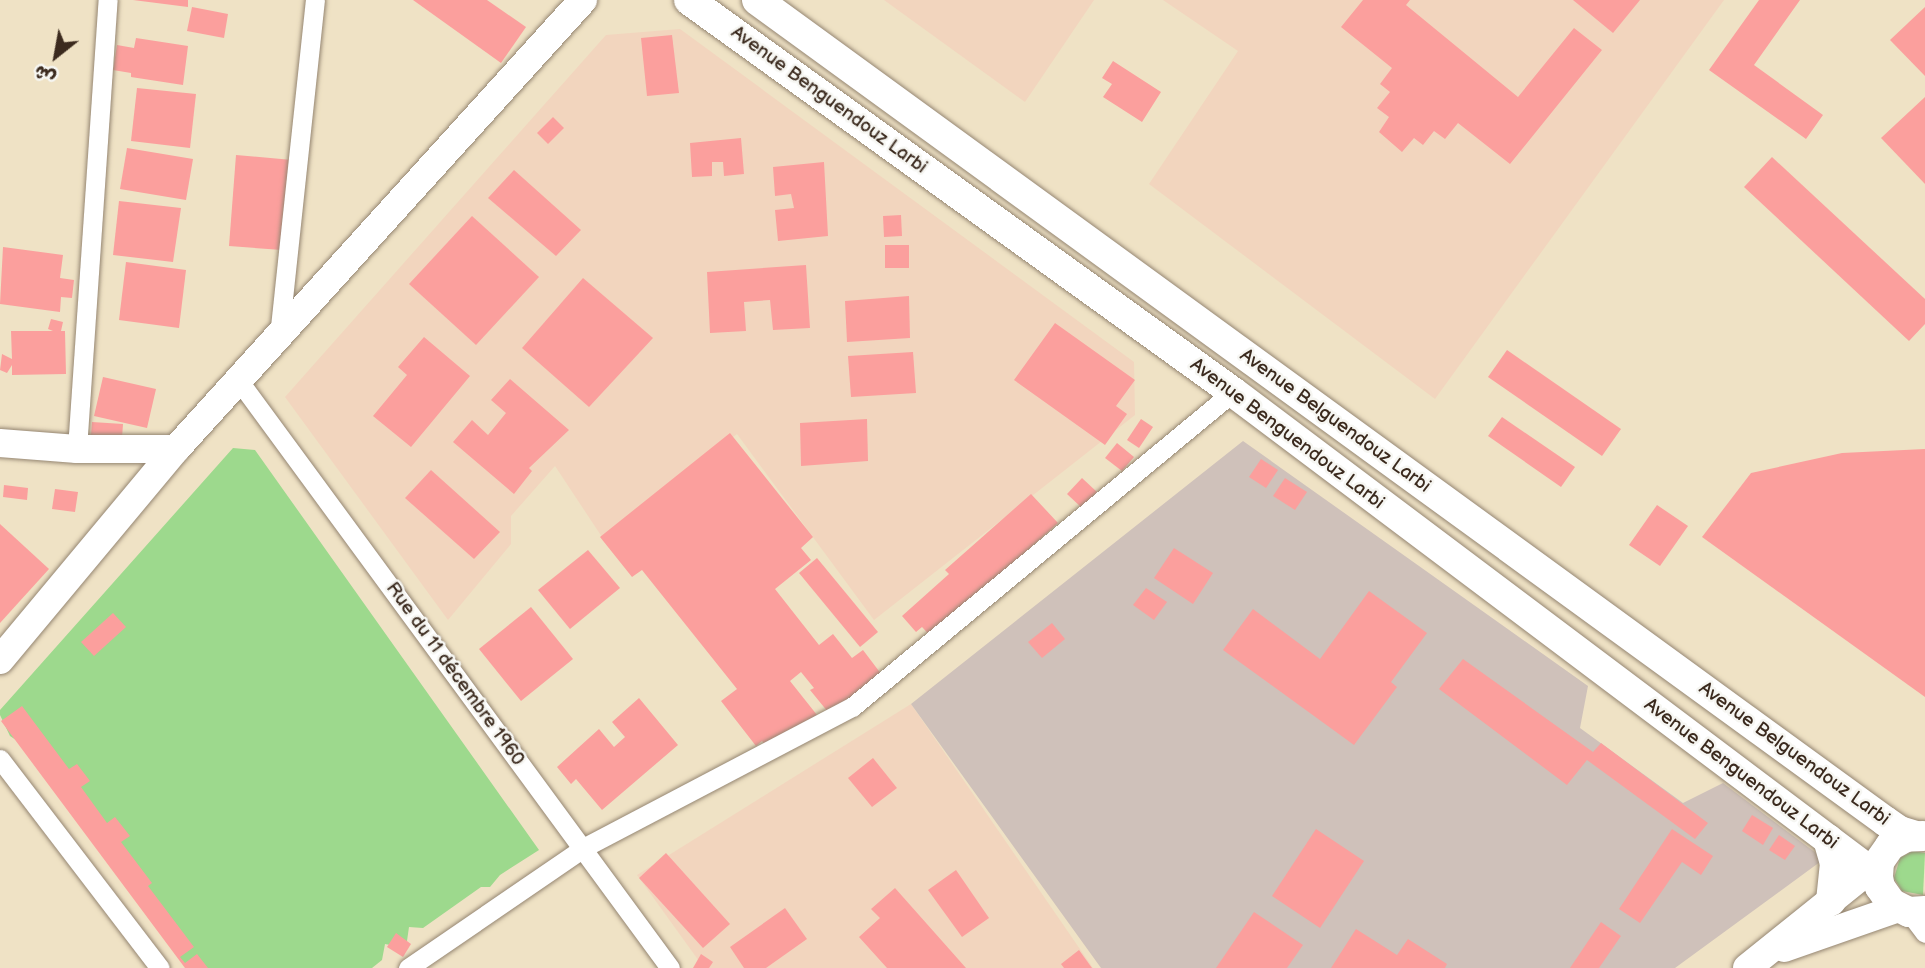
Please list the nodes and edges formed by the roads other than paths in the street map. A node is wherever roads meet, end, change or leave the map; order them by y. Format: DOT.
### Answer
graph roads {
  1 [pos="108,0"];
  2 [pos="315,0"];
  3 [pos="689,0"];
  4 [pos="757,0"];
  5 [pos="577,2"];
  6 [pos="279,337"];
  7 [pos="239,381"];
  8 [pos="1233,392"];
  9 [pos="0,443"];
  10 [pos="77,449"];
  11 [pos="176,449"];
  12 [pos="0,660"];
  13 [pos="0,759"];
  14 [pos="1922,836"];
  15 [pos="1828,839"];
  16 [pos="583,848"];
  17 [pos="1875,871"];
  18 [pos="1831,901"];
  19 [pos="1914,916"];
  20 [pos="1757,960"];
  21 [pos="160,968"];
  22 [pos="408,968"];
  23 [pos="670,968"];
  1 -- 10 [label="street"];
  2 -- 6 [label="street"];
  3 -- 8 [label="main road, Avenue Benguendouz Larbi"];
  4 -- 14 [label="main road, Avenue Belguendouz Larbi"];
  5 -- 6 [label="main road"];
  6 -- 7 [label="main road"];
  7 -- 11 [label="main road"];
  7 -- 16 [label="street, Rue du 11 décembre 1960"];
  8 -- 15 [label="main road, Avenue Benguendouz Larbi"];
  8 -- 16 [label="street"];
  9 -- 10 [label="main road"];
  10 -- 11 [label="main road"];
  11 -- 12 [label="main road"];
  13 -- 21 [label="street"];
  14 -- 17 [label="main road"];
  15 -- 17 [label="main road, Avenue Benguendouz Larbi"];
  15 -- 18 [label="main road"];
  16 -- 22 [label="street"];
  16 -- 23 [label="street, Rue du 11 décembre 1960"];
  17 -- 18 [label="main road"];
  17 -- 19 [label="main road, Avenue Benguendouz Larbi"];
  18 -- 20 [label="main road"];
  19 -- 20 [label="main road"];
}
